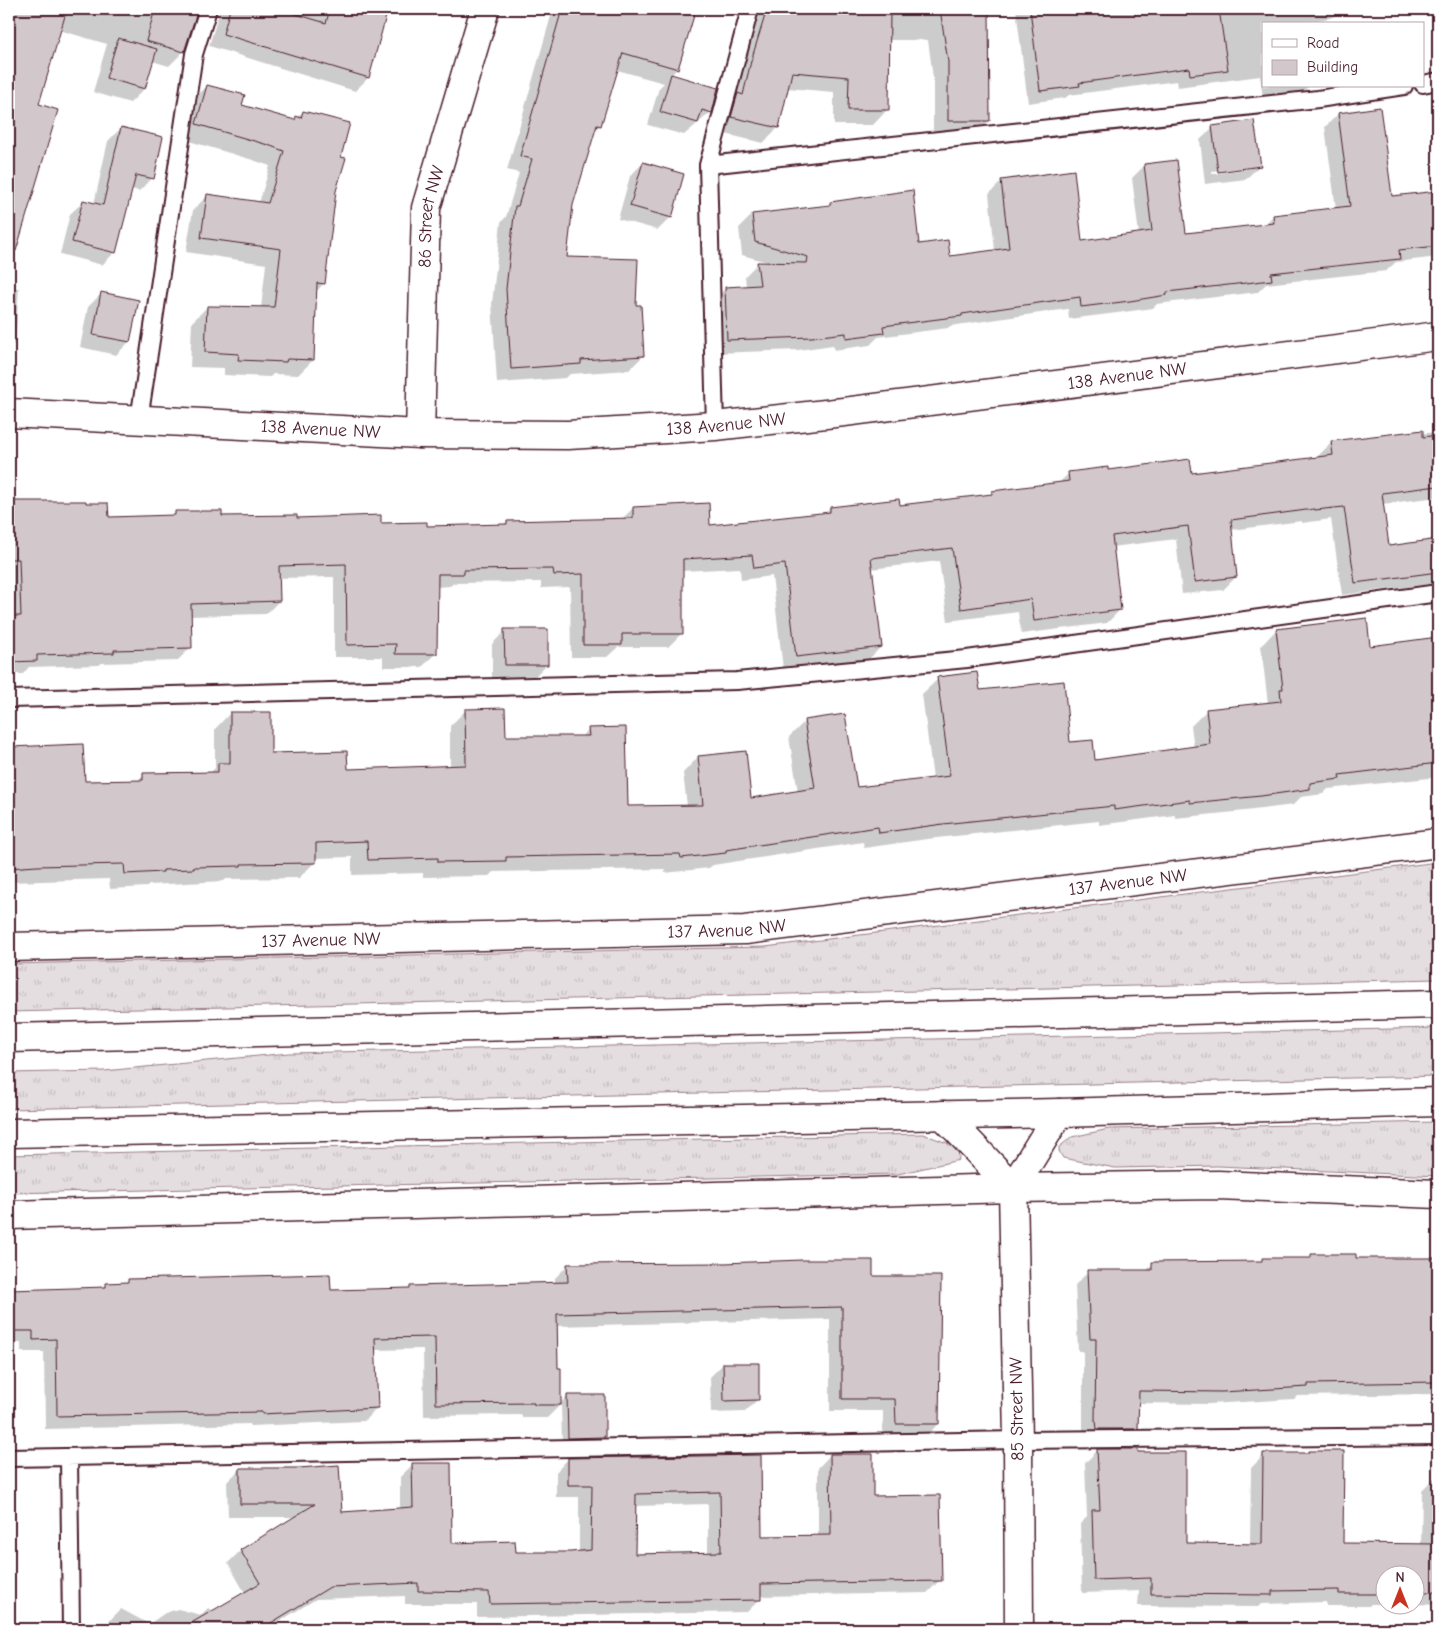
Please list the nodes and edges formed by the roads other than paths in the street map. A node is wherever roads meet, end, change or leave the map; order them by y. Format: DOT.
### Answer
graph roads {
  1 [pos="208,9"];
  2 [pos="484,9"];
  3 [pos="750,9"];
  4 [pos="1438,81"];
  5 [pos="1424,84"];
  6 [pos="1390,88"];
  7 [pos="708,166"];
  8 [pos="1438,336"];
  9 [pos="9,413"];
  10 [pos="139,420"];
  11 [pos="715,426"];
  12 [pos="420,434"];
  13 [pos="1438,593"];
  14 [pos="9,699"];
  15 [pos="1438,843"];
  16 [pos="9,947"];
  17 [pos="1438,1004"];
  18 [pos="9,1038"];
  19 [pos="1438,1102"];
  20 [pos="1058,1113"];
  21 [pos="943,1115"];
  22 [pos="9,1133"];
  23 [pos="1013,1188"];
  24 [pos="1438,1194"];
  25 [pos="9,1215"];
  26 [pos="1438,1436"];
  27 [pos="1018,1440"];
  28 [pos="69,1457"];
  29 [pos="9,1458"];
  30 [pos="71,1629"];
  31 [pos="1020,1629"];
  1 -- 10 [label="lane"];
  2 -- 12 [label="street, 86 Street NW"];
  3 -- 7 [label="lane"];
  4 -- 5 [label="lane"];
  6 -- 7 [label="lane"];
  7 -- 11 [label="lane"];
  8 -- 11 [label="street, 138 Avenue NW"];
  9 -- 10 [label="street, 138 Avenue NW"];
  10 -- 12 [label="street, 138 Avenue NW"];
  11 -- 12 [label="street, 138 Avenue NW"];
  13 -- 14 [label="lane"];
  15 -- 16 [label="street, 137 Avenue NW"];
  17 -- 18 [label="street"];
  19 -- 20 [label="street"];
  20 -- 21 [label="street"];
  20 -- 23 [label="street"];
  21 -- 22 [label="street"];
  21 -- 23 [label="street"];
  23 -- 24 [label="street"];
  23 -- 25 [label="street"];
  23 -- 27 [label="street, 85 Street NW"];
  26 -- 27 [label="lane"];
  27 -- 28 [label="lane"];
  27 -- 31 [label="street, 85 Street NW"];
  28 -- 29 [label="lane"];
  28 -- 30 [label="lane"];
}
